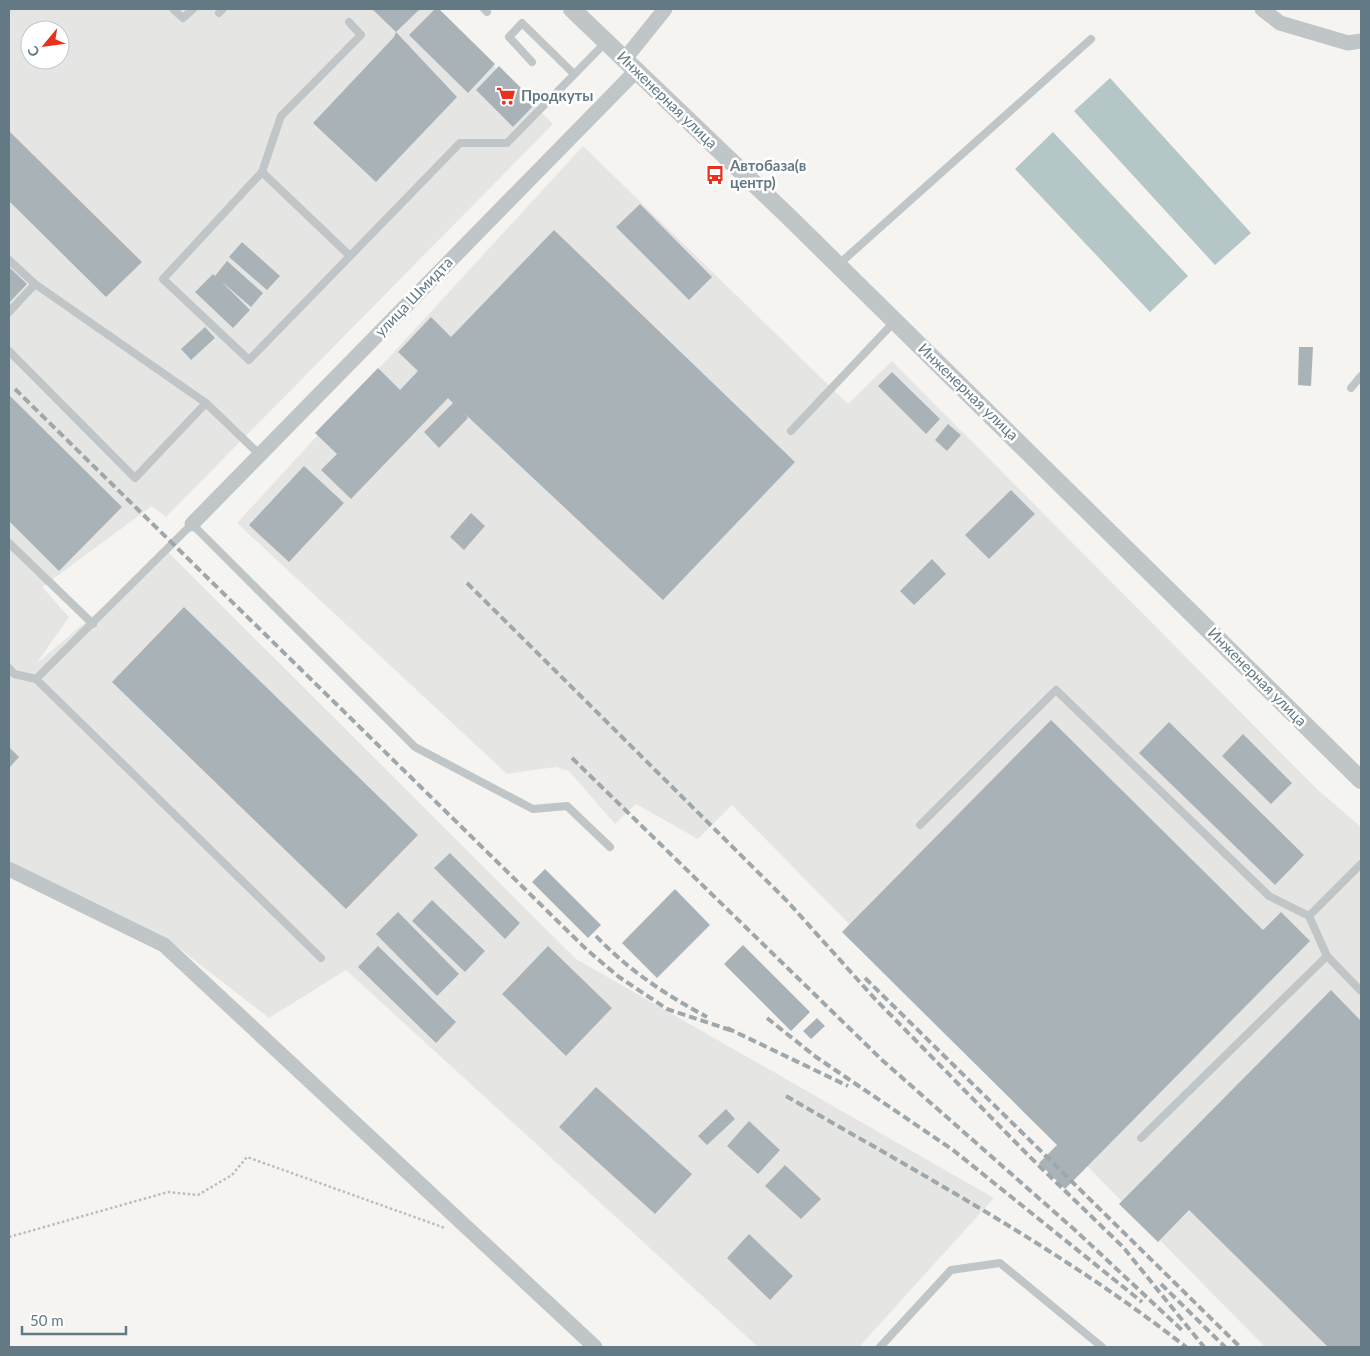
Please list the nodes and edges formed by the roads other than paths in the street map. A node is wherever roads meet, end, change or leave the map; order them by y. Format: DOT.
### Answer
graph roads {
  1 [pos="173,9"];
  2 [pos="193,9"];
  3 [pos="572,9"];
  4 [pos="1262,9"];
  5 [pos="662,11"];
  6 [pos="349,22"];
  7 [pos="1091,39"];
  8 [pos="1361,41"];
  9 [pos="606,42"];
  10 [pos="532,62"];
  11 [pos="630,65"];
  12 [pos="574,74"];
  13 [pos="262,172"];
  14 [pos="350,256"];
  15 [pos="9,260"];
  16 [pos="838,265"];
  17 [pos="35,284"];
  18 [pos="9,312"];
  19 [pos="895,321"];
  20 [pos="9,351"];
  21 [pos="1361,376"];
  22 [pos="1351,388"];
  23 [pos="206,403"];
  24 [pos="791,431"];
  25 [pos="259,454"];
  26 [pos="192,524"];
  27 [pos="9,543"];
  28 [pos="93,624"];
  29 [pos="9,668"];
  30 [pos="36,679"];
  31 [pos="1361,780"];
  32 [pos="920,824"];
  33 [pos="610,847"];
  34 [pos="1361,864"];
  35 [pos="9,869"];
  36 [pos="1309,916"];
  37 [pos="1327,956"];
  38 [pos="321,958"];
  39 [pos="1361,991"];
  40 [pos="1141,1138"];
  41 [pos="594,1347"];
  42 [pos="880,1347"];
  43 [pos="1102,1347"];
  1 -- 2 [label="lane"];
  3 -- 9 [label="street, Инженерная улица"];
  4 -- 8 [label="street"];
  5 -- 11 [label="street, улица Шмидта"];
  6 -- 13 [label="lane"];
  7 -- 16 [label="lane"];
  9 -- 11 [label="street, Инженерная улица"];
  9 -- 12 [label="lane"];
  10 -- 12 [label="lane"];
  11 -- 16 [label="street, Инженерная улица"];
  11 -- 25 [label="street, улица Шмидта"];
  12 -- 14 [label="lane"];
  13 -- 14 [label="lane"];
  13 -- 14 [label="lane"];
  15 -- 17 [label="lane"];
  16 -- 19 [label="street, Инженерная улица"];
  17 -- 18 [label="lane"];
  17 -- 23 [label="lane"];
  19 -- 24 [label="lane"];
  19 -- 31 [label="street, Инженерная улица"];
  20 -- 23 [label="lane"];
  21 -- 22 [label="lane"];
  23 -- 25 [label="lane"];
  25 -- 26 [label="street, улица Шмидта"];
  26 -- 28 [label="lane"];
  26 -- 33 [label="lane"];
  27 -- 28 [label="lane"];
  28 -- 30 [label="lane"];
  29 -- 30 [label="lane"];
  30 -- 38 [label="lane"];
  32 -- 36 [label="lane"];
  34 -- 36 [label="lane"];
  35 -- 41 [label="street"];
  36 -- 37 [label="lane"];
  37 -- 39 [label="lane"];
  37 -- 40 [label="lane"];
  42 -- 43 [label="lane"];
}
